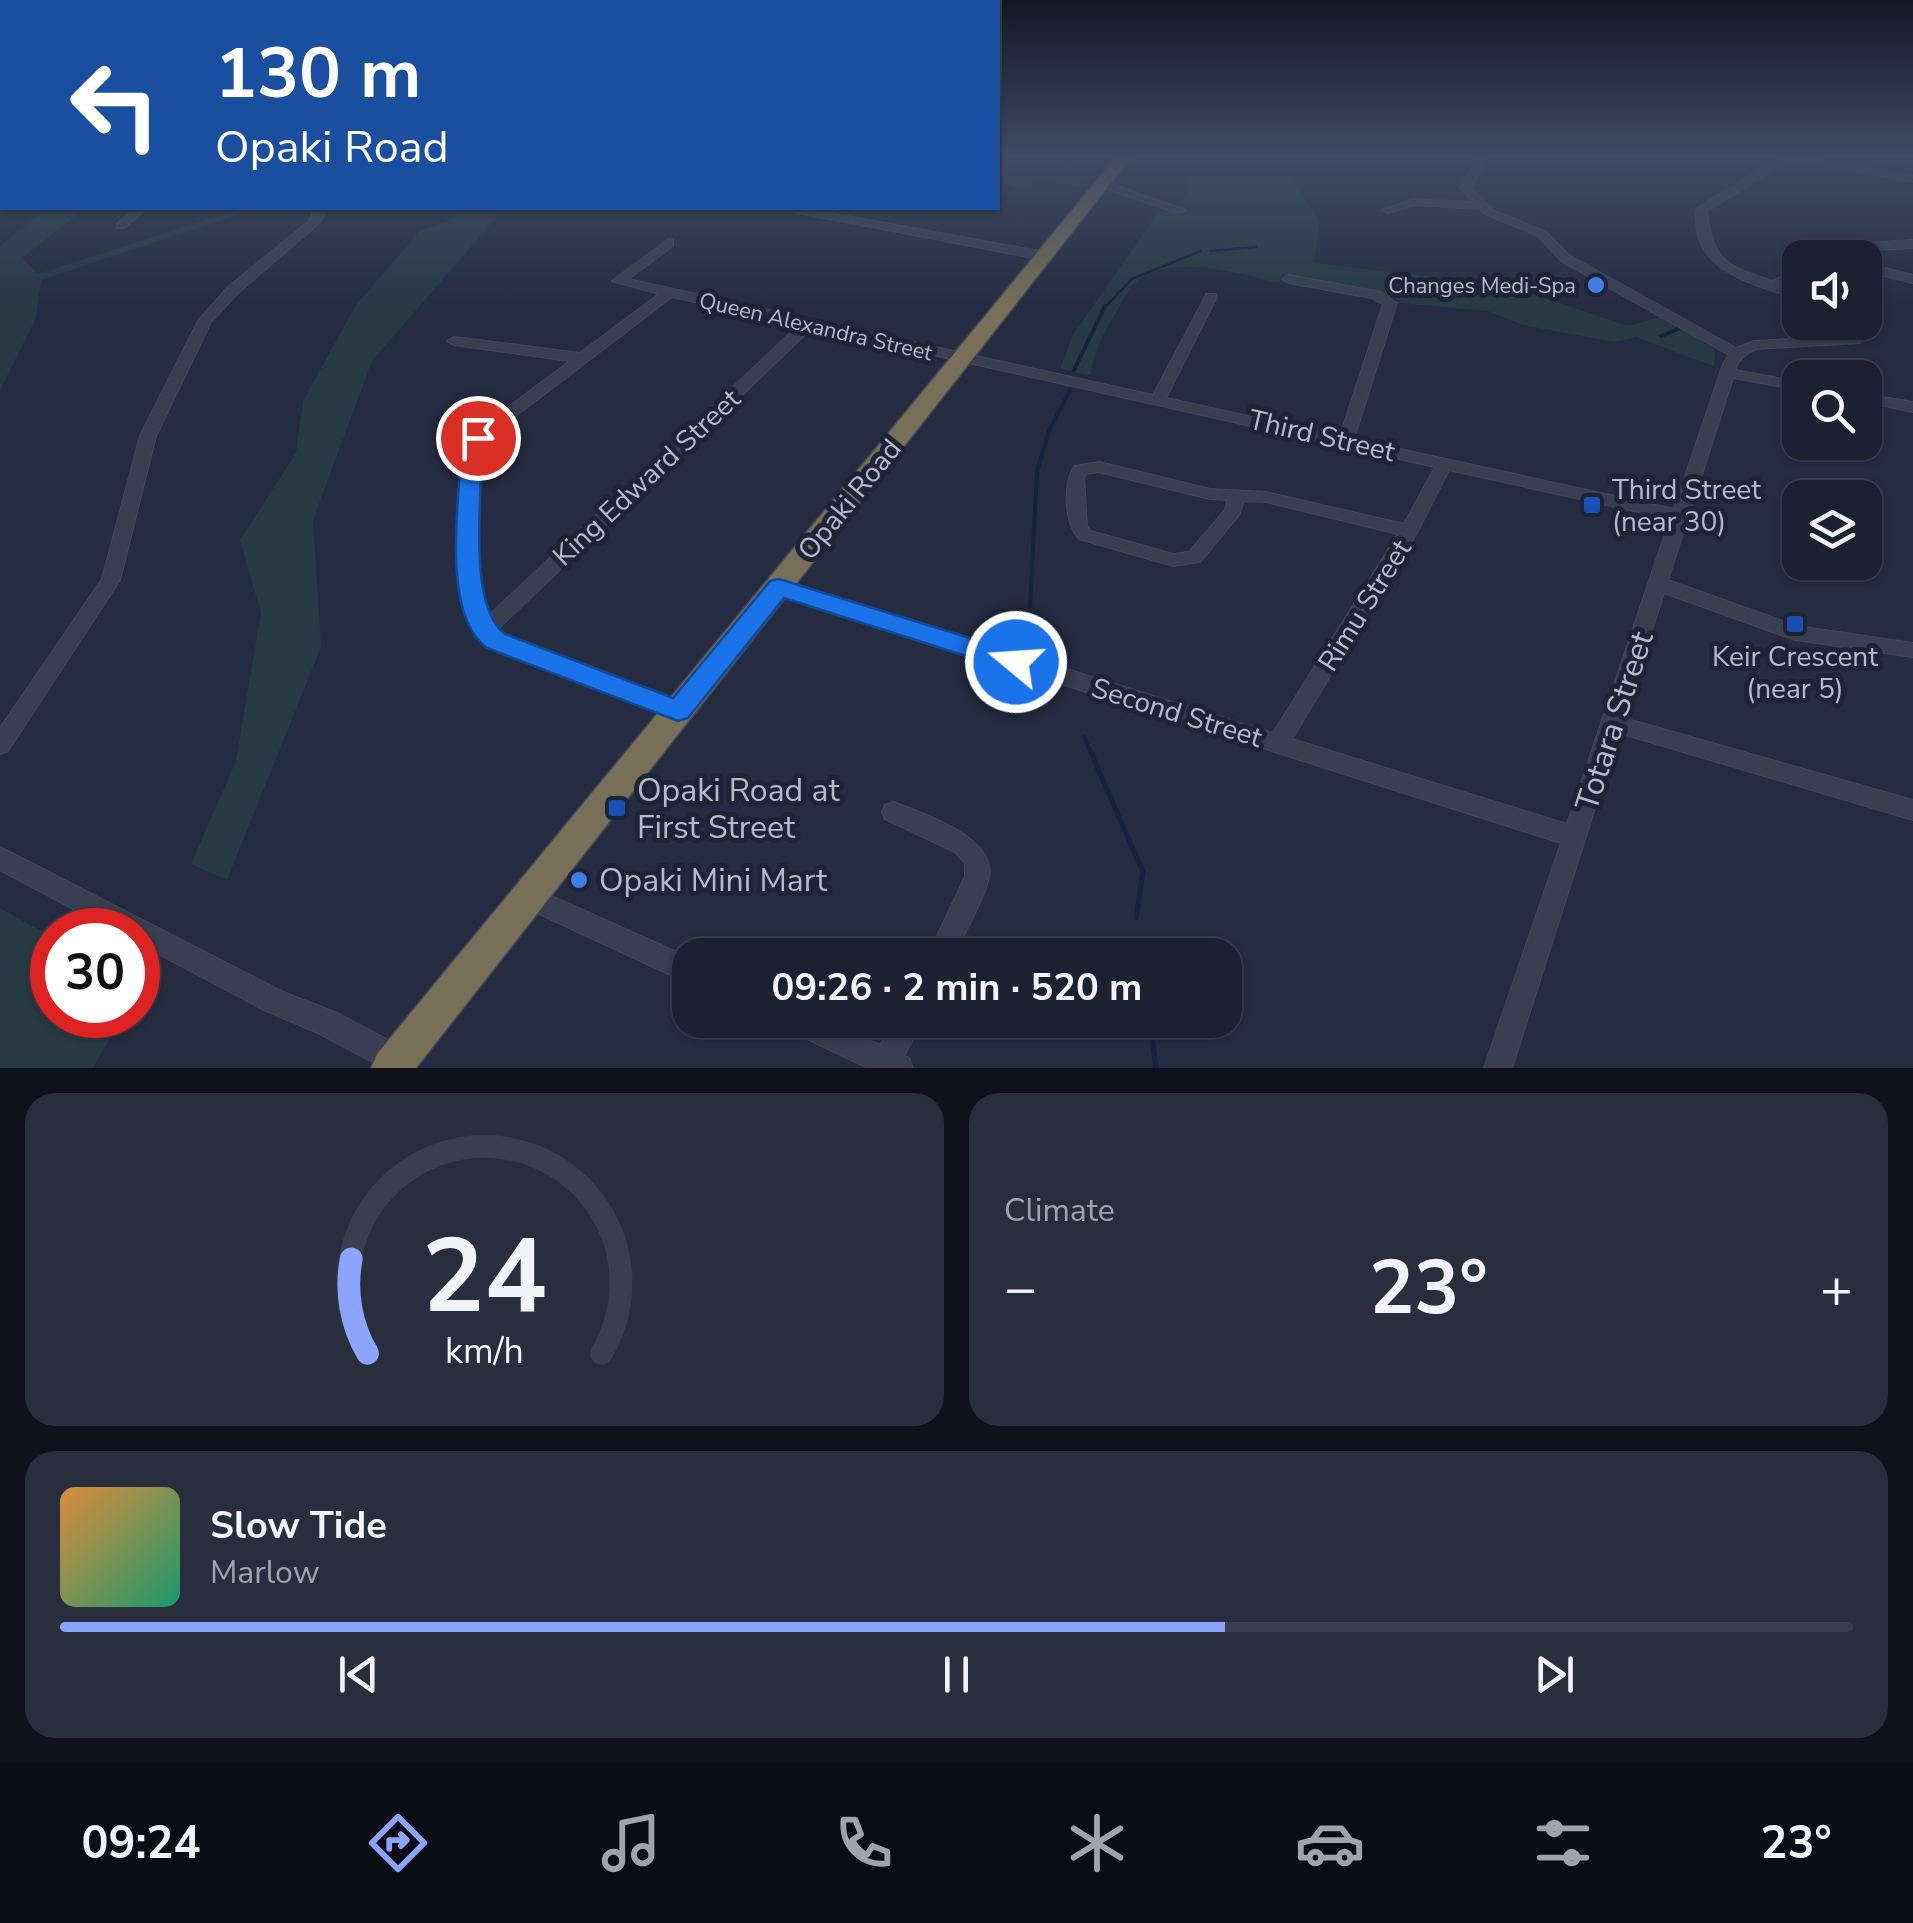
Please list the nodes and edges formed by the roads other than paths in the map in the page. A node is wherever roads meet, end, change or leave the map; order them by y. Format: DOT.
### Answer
graph roads {
  1 [pos="1084,207"];
  2 [pos="1168,207"];
  3 [pos="1398,207"];
  4 [pos="1483,207"];
  5 [pos="1706,207"];
  6 [pos="138,210"];
  7 [pos="318,210"];
  8 [pos="799,210"];
  9 [pos="1388,210"];
  10 [pos="1180,211"];
  11 [pos="121,226"];
  12 [pos="669,243"];
  13 [pos="1913,244"];
  14 [pos="1882,246"];
  15 [pos="1044,256"];
  16 [pos="1882,272"];
  17 [pos="1288,279"];
  18 [pos="1913,279"];
  19 [pos="1782,281"];
  20 [pos="1774,285"];
  21 [pos="1782,288"];
  22 [pos="669,293"];
  23 [pos="1210,297"];
  24 [pos="808,323"];
  25 [pos="1854,340"];
  26 [pos="454,341"];
  27 [pos="1737,354"];
  28 [pos="963,356"];
  29 [pos="582,358"];
  30 [pos="1728,373"];
  31 [pos="1782,383"];
  32 [pos="1158,399"];
  33 [pos="1882,401"];
  34 [pos="1913,407"];
  35 [pos="1346,440"];
  36 [pos="1445,463"];
  37 [pos="1236,498"];
  38 [pos="1680,516"];
  39 [pos="1409,531"];
  40 [pos="1659,584"];
  41 [pos="779,587"];
  42 [pos="483,632"];
  43 [pos="1913,650"];
  44 [pos="678,711"];
  45 [pos="1613,723"];
  46 [pos="1278,744"];
  47 [pos="0,745"];
  48 [pos="1913,810"];
  49 [pos="893,812"];
  50 [pos="1575,837"];
  51 [pos="0,858"];
  52 [pos="529,897"];
  53 [pos="948,938"];
  54 [pos="672,964"];
  55 [pos="832,1038"];
  56 [pos="902,1038"];
  57 [pos="394,1064"];
  58 [pos="889,1066"];
  59 [pos="1498,1068"];
  1 -- 15 [label="highway, Opaki Road"];
  2 -- 10 [label="street"];
  3 -- 9 [label="street"];
  4 -- 27 [label="street"];
  5 -- 20 [label="street"];
  6 -- 11 [label="street"];
  7 -- 47 [label="street"];
  8 -- 15 [label="street"];
  12 -- 22 [label="street, Queen Alexandra Street"];
  13 -- 14 [label="street"];
  15 -- 28 [label="highway, Opaki Road"];
  16 -- 18 [label="street"];
  17 -- 35 [label="street"];
  19 -- 20 [label="street"];
  20 -- 21 [label="street"];
  22 -- 24 [label="street, Queen Alexandra Street"];
  22 -- 29 [label="street"];
  23 -- 32 [label="street"];
  24 -- 28 [label="street, Queen Alexandra Street"];
  24 -- 42 [label="street, King Edward Street"];
  25 -- 27 [label="street"];
  26 -- 29 [label="street"];
  27 -- 30 [label="street, Totara Street"];
  28 -- 32 [label="street, Third Street"];
  28 -- 41 [label="highway, Opaki Road"];
  29 -- 42 [label="street"];
  30 -- 31 [label="street"];
  30 -- 38 [label="street, Totara Street"];
  32 -- 35 [label="street, Third Street"];
  33 -- 34 [label="street"];
  35 -- 36 [label="street, Third Street"];
  36 -- 38 [label="street, Third Street"];
  36 -- 39 [label="street, Rimu Street"];
  37 -- 37 [label="street"];
  37 -- 39 [label="street"];
  38 -- 40 [label="street, Totara Street"];
  39 -- 46 [label="street, Rimu Street"];
  40 -- 43 [label="street"];
  40 -- 45 [label="street, Totara Street"];
  41 -- 44 [label="highway, Opaki Road"];
  41 -- 46 [label="street, Second Street"];
  42 -- 44 [label="street"];
  44 -- 52 [label="highway, Opaki Road"];
  45 -- 48 [label="street"];
  45 -- 50 [label="street, Totara Street"];
  46 -- 50 [label="street, Second Street"];
  49 -- 53 [label="street"];
  50 -- 59 [label="street, Totara Street"];
  51 -- 57 [label="street"];
  52 -- 54 [label="street"];
  52 -- 57 [label="highway, Opaki Road"];
  55 -- 58 [label="street"];
  56 -- 58 [label="street"];
}
